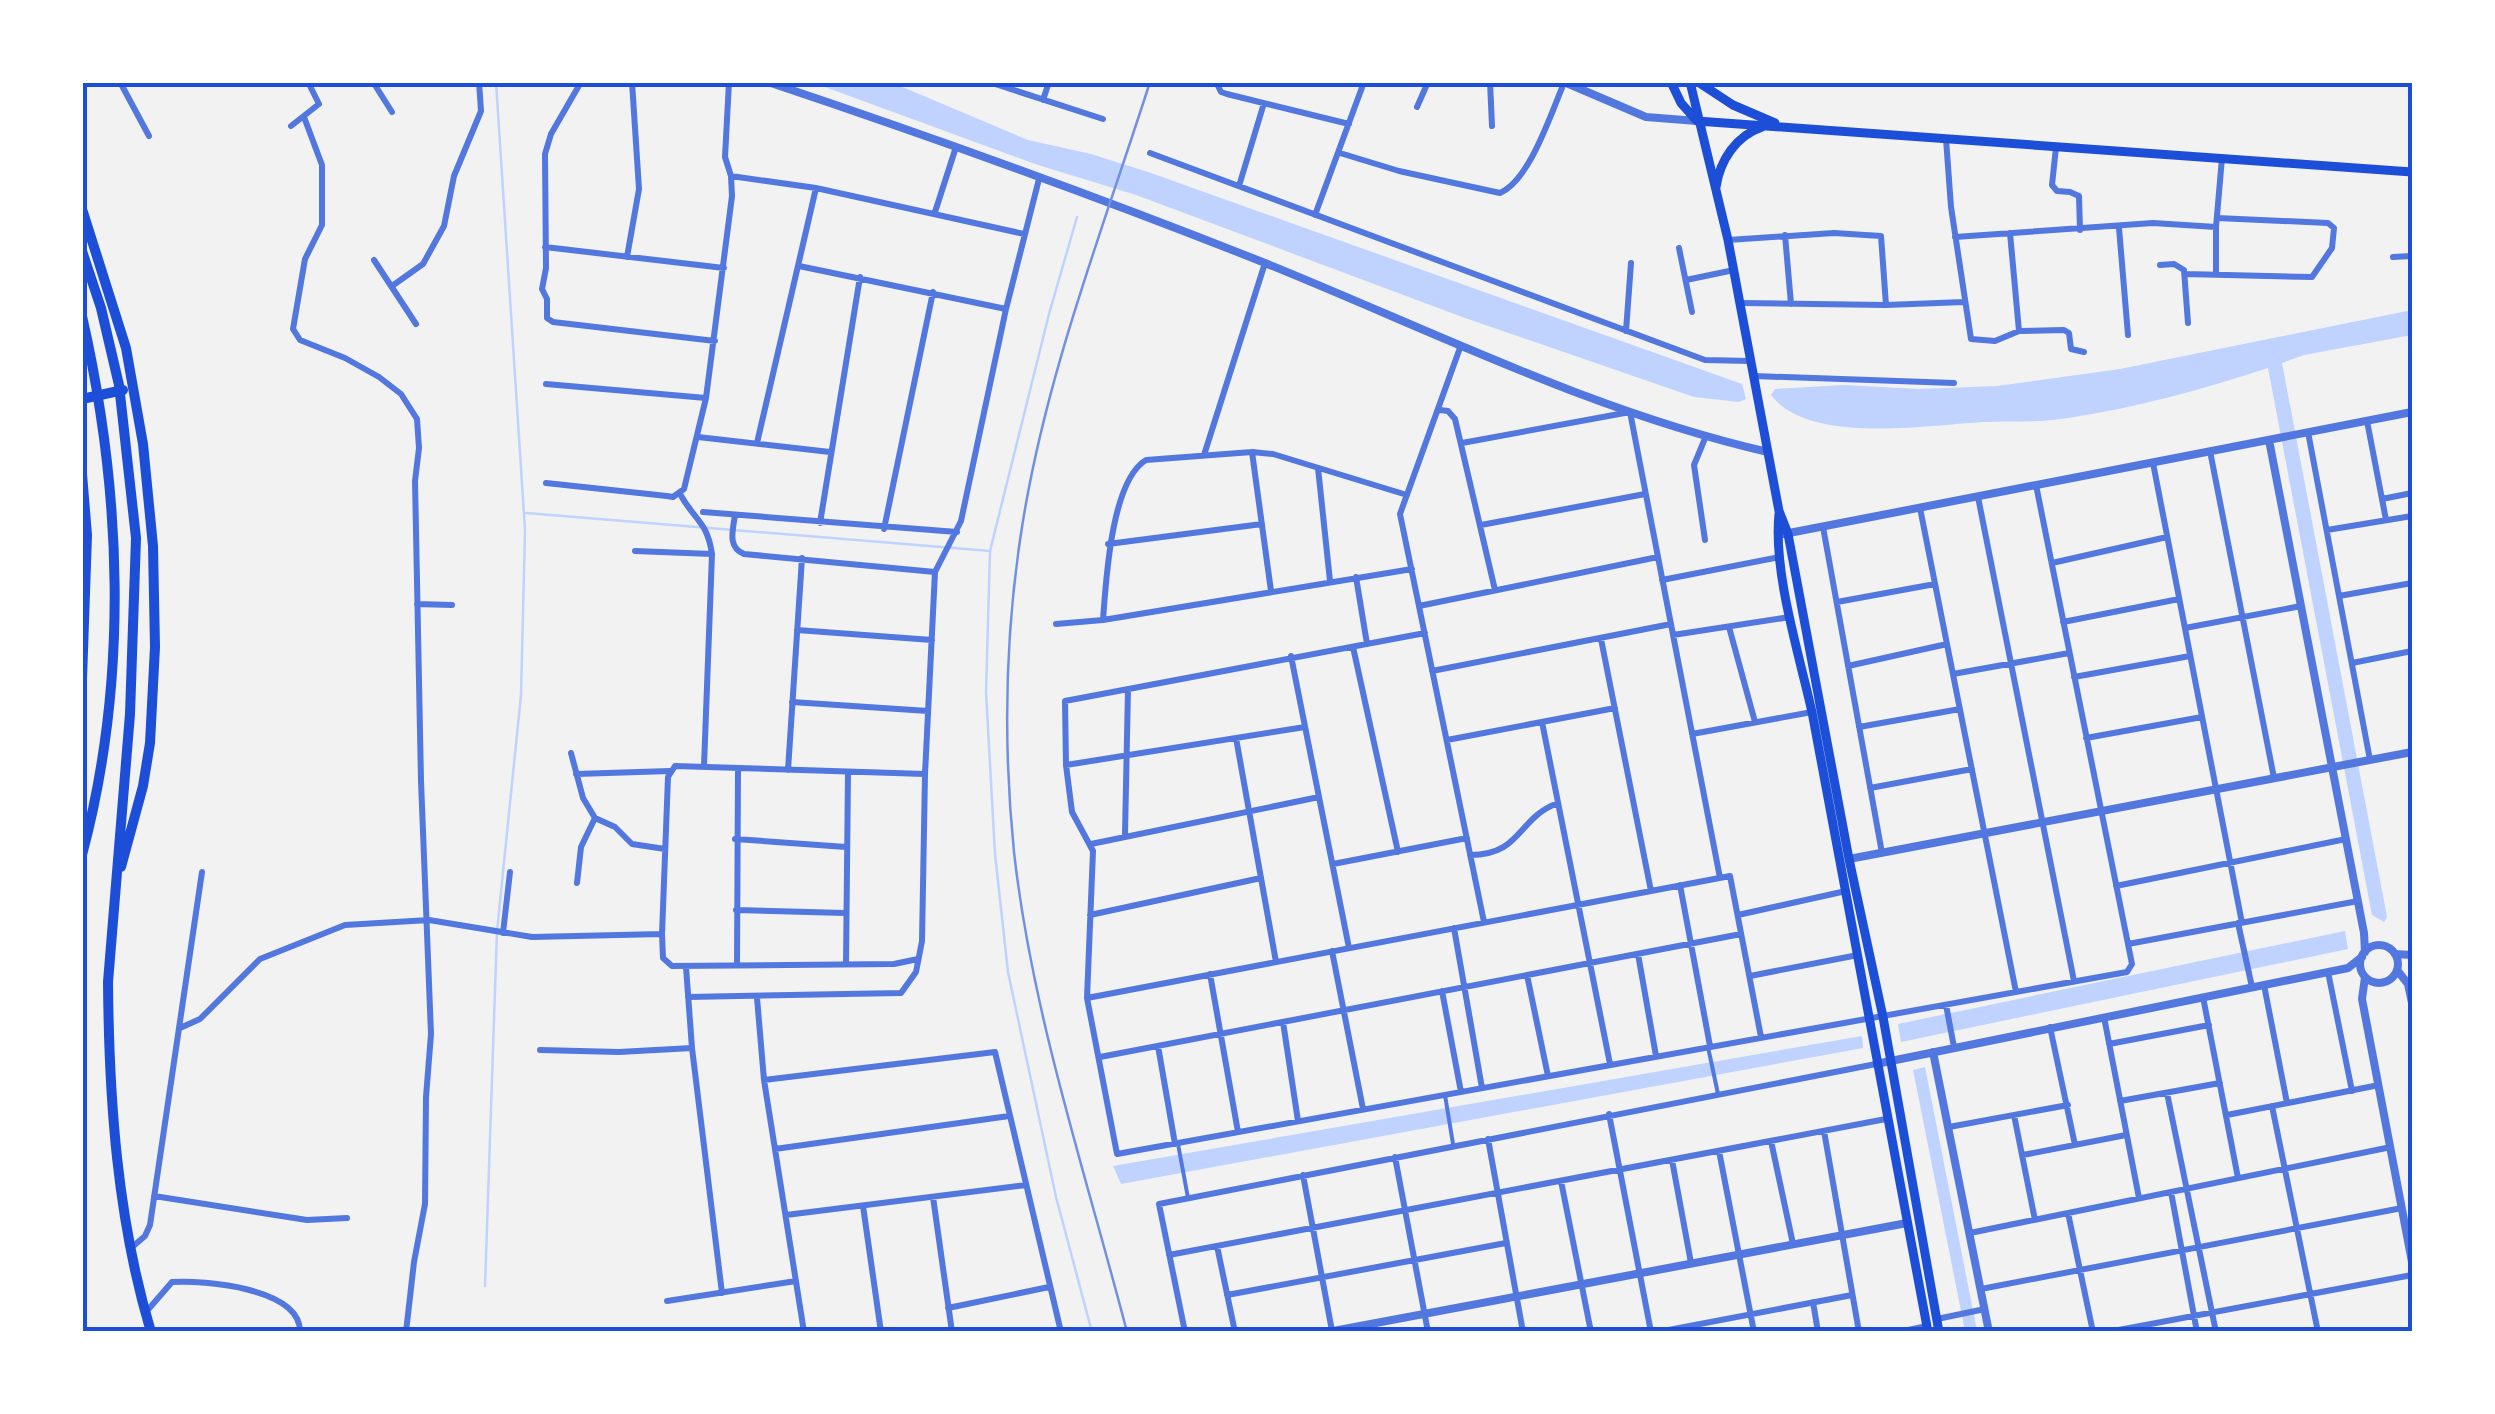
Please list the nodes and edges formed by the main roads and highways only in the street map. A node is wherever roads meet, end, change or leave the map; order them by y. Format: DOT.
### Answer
graph roads {
  1 [pos="1671,82"];
  2 [pos="1690,82"];
  3 [pos="1698,82"];
  4 [pos="1697,121"];
  5 [pos="1766,126"];
  6 [pos="1787,127"];
  7 [pos="2412,172"];
  8 [pos="1716,189"];
  9 [pos="82,208"];
  10 [pos="82,251"];
  11 [pos="82,316"];
  12 [pos="134,387"];
  13 [pos="82,399"];
  14 [pos="82,474"];
  15 [pos="1779,511"];
  16 [pos="82,679"];
  17 [pos="82,856"];
  18 [pos="113,912"];
  19 [pos="1927,1329"];
  20 [pos="151,1332"];
  21 [pos="1939,1332"];
  1 -- 4 [label="main road"];
  2 -- 4 [label="main road"];
  3 -- 6 [label="main road"];
  4 -- 5 [label="main road"];
  4 -- 8 [label="main road"];
  5 -- 6 [label="main road"];
  5 -- 8 [label="main road"];
  6 -- 7 [label="main road"];
  8 -- 15 [label="main road"];
  9 -- 12 [label="highway"];
  10 -- 18 [label="highway"];
  11 -- 17 [label="highway"];
  12 -- 13 [label="highway"];
  12 -- 18 [label="highway"];
  14 -- 16 [label="highway"];
  15 -- 19 [label="main road"];
  15 -- 21 [label="main road"];
  18 -- 20 [label="highway"];
}
